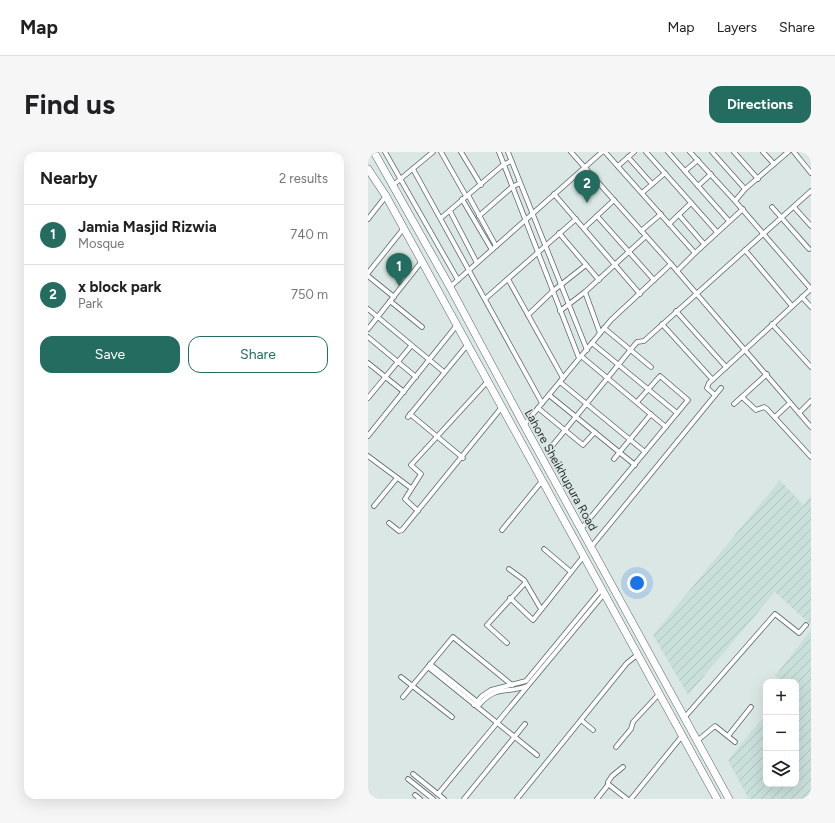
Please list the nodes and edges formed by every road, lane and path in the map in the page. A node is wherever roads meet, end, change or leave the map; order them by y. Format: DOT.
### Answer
graph roads {
  1 [pos="374,152"];
  2 [pos="391,152"];
  3 [pos="433,152"];
  4 [pos="442,152"];
  5 [pos="461,152"];
  6 [pos="499,152"];
  7 [pos="508,152"];
  8 [pos="571,152"];
  9 [pos="603,152"];
  10 [pos="634,152"];
  11 [pos="646,152"];
  12 [pos="668,152"];
  13 [pos="690,152"];
  14 [pos="712,152"];
  15 [pos="734,152"];
  16 [pos="763,152"];
  17 [pos="788,152"];
  18 [pos="794,152"];
  19 [pos="386,154"];
  20 [pos="628,157"];
  21 [pos="698,160"];
  22 [pos="511,162"];
  23 [pos="774,164"];
  24 [pos="503,165"];
  25 [pos="584,166"];
  26 [pos="618,166"];
  27 [pos="368,168"];
  28 [pos="414,168"];
  29 [pos="685,171"];
  30 [pos="665,173"];
  31 [pos="811,173"];
  32 [pos="711,174"];
  33 [pos="758,179"];
  34 [pos="401,180"];
  35 [pos="520,183"];
  36 [pos="652,184"];
  37 [pos="481,185"];
  38 [pos="392,186"];
  39 [pos="698,186"];
  40 [pos="512,187"];
  41 [pos="745,189"];
  42 [pos="811,192"];
  43 [pos="642,193"];
  44 [pos="554,194"];
  45 [pos="386,196"];
  46 [pos="465,196"];
  47 [pos="614,200"];
  48 [pos="735,201"];
  49 [pos="691,203"];
  50 [pos="772,206"];
  51 [pos="794,207"];
  52 [pos="743,210"];
  53 [pos="450,211"];
  54 [pos="532,214"];
  55 [pos="661,214"];
  56 [pos="679,215"];
  57 [pos="480,216"];
  58 [pos="597,216"];
  59 [pos="782,217"];
  60 [pos="442,218"];
  61 [pos="368,219"];
  62 [pos="526,219"];
  63 [pos="576,219"];
  64 [pos="729,221"];
  65 [pos="669,224"];
  66 [pos="811,226"];
  67 [pos="404,228"];
  68 [pos="584,228"];
  69 [pos="641,231"];
  70 [pos="717,232"];
  71 [pos="762,233"];
  72 [pos="559,234"];
  73 [pos="646,236"];
  74 [pos="704,244"];
  75 [pos="496,246"];
  76 [pos="546,246"];
  77 [pos="809,249"];
  78 [pos="492,250"];
  79 [pos="745,250"];
  80 [pos="539,251"];
  81 [pos="630,251"];
  82 [pos="695,252"];
  83 [pos="422,261"];
  84 [pos="477,262"];
  85 [pos="671,264"];
  86 [pos="586,265"];
  87 [pos="615,265"];
  88 [pos="470,270"];
  89 [pos="677,271"];
  90 [pos="368,274"];
  91 [pos="508,279"];
  92 [pos="458,280"];
  93 [pos="599,280"];
  94 [pos="654,280"];
  95 [pos="561,286"];
  96 [pos="450,287"];
  97 [pos="811,289"];
  98 [pos="553,291"];
  99 [pos="585,292"];
  100 [pos="696,293"];
  101 [pos="640,294"];
  102 [pos="394,296"];
  103 [pos="802,297"];
  104 [pos="485,298"];
  105 [pos="390,301"];
  106 [pos="568,305"];
  107 [pos="792,306"];
  108 [pos="811,307"];
  109 [pos="368,309"];
  110 [pos="560,311"];
  111 [pos="676,311"];
  112 [pos="528,314"];
  113 [pos="378,316"];
  114 [pos="662,324"];
  115 [pos="772,324"];
  116 [pos="457,325"];
  117 [pos="422,327"];
  118 [pos="368,328"];
  119 [pos="604,328"];
  120 [pos="600,333"];
  121 [pos="368,337"];
  122 [pos="592,343"];
  123 [pos="468,344"];
  124 [pos="411,346"];
  125 [pos="745,349"];
  126 [pos="587,350"];
  127 [pos="631,350"];
  128 [pos="580,357"];
  129 [pos="429,360"];
  130 [pos="398,362"];
  131 [pos="368,363"];
  132 [pos="619,365"];
  133 [pos="651,367"];
  134 [pos="726,367"];
  135 [pos="811,367"];
  136 [pos="444,372"];
  137 [pos="766,374"];
  138 [pos="386,377"];
  139 [pos="416,377"];
  140 [pos="608,378"];
  141 [pos="712,379"];
  142 [pos="562,380"];
  143 [pos="488,382"];
  144 [pos="721,388"];
  145 [pos="648,389"];
  146 [pos="404,392"];
  147 [pos="549,395"];
  148 [pos="715,395"];
  149 [pos="742,397"];
  150 [pos="368,398"];
  151 [pos="811,401"];
  152 [pos="637,402"];
  153 [pos="542,403"];
  154 [pos="790,403"];
  155 [pos="587,404"];
  156 [pos="734,404"];
  157 [pos="502,407"];
  158 [pos="538,408"];
  159 [pos="677,413"];
  160 [pos="798,413"];
  161 [pos="651,414"];
  162 [pos="576,417"];
  163 [pos="775,417"];
  164 [pos="524,426"];
  165 [pos="666,427"];
  166 [pos="811,427"];
  167 [pos="370,430"];
  168 [pos="565,430"];
  169 [pos="595,432"];
  170 [pos="368,436"];
  171 [pos="437,438"];
  172 [pos="630,440"];
  173 [pos="552,446"];
  174 [pos="619,452"];
  175 [pos="645,452"];
  176 [pos="368,456"];
  177 [pos="811,457"];
  178 [pos="463,458"];
  179 [pos="614,459"];
  180 [pos="635,465"];
  181 [pos="398,478"];
  182 [pos="542,481"];
  183 [pos="411,488"];
  184 [pos="374,506"];
  185 [pos="418,511"];
  186 [pos="389,523"];
  187 [pos="502,530"];
  188 [pos="581,530"];
  189 [pos="590,547"];
  190 [pos="544,549"];
  191 [pos="583,557"];
  192 [pos="509,569"];
  193 [pos="571,572"];
  194 [pos="525,583"];
  195 [pos="602,592"];
  196 [pos="510,598"];
  197 [pos="541,609"];
  198 [pos="806,625"];
  199 [pos="506,643"];
  200 [pos="637,655"];
  201 [pos="429,665"];
  202 [pos="401,677"];
  203 [pos="512,685"];
  204 [pos="412,686"];
  205 [pos="528,686"];
  206 [pos="659,694"];
  207 [pos="403,697"];
  208 [pos="477,704"];
  209 [pos="751,707"];
  210 [pos="452,717"];
  211 [pos="684,718"];
  212 [pos="581,720"];
  213 [pos="497,723"];
  214 [pos="525,724"];
  215 [pos="593,730"];
  216 [pos="682,736"];
  217 [pos="728,736"];
  218 [pos="515,737"];
  219 [pos="697,741"];
  220 [pos="735,742"];
  221 [pos="616,747"];
  222 [pos="537,755"];
  223 [pos="711,766"];
  224 [pos="623,767"];
  225 [pos="702,772"];
  226 [pos="413,774"];
  227 [pos="408,779"];
  228 [pos="608,784"];
  229 [pos="438,794"];
  230 [pos="415,795"];
  231 [pos="420,799"];
  232 [pos="433,799"];
  233 [pos="444,799"];
  234 [pos="464,799"];
  235 [pos="517,799"];
  236 [pos="597,799"];
  237 [pos="627,799"];
  238 [pos="632,799"];
  239 [pos="717,799"];
  240 [pos="729,799"];
  1 -- 38 [label="highway, Lahore Sheikhupura Road"];
  2 -- 19 [label="street"];
  3 -- 28 [label="street"];
  4 -- 46 [label="street"];
  5 -- 37 [label="street"];
  6 -- 24 [label="street"];
  7 -- 22 [label="street"];
  8 -- 25 [label="street"];
  9 -- 25 [label="street"];
  9 -- 26 [label="street"];
  10 -- 20 [label="street"];
  11 -- 30 [label="street"];
  12 -- 29 [label="street"];
  13 -- 21 [label="street"];
  14 -- 41 [label="street"];
  15 -- 33 [label="street"];
  16 -- 23 [label="street"];
  17 -- 23 [label="street"];
  18 -- 31 [label="street"];
  19 -- 34 [label="street"];
  20 -- 26 [label="street"];
  20 -- 36 [label="street"];
  21 -- 29 [label="street"];
  21 -- 32 [label="street"];
  22 -- 24 [label="street"];
  22 -- 35 [label="street"];
  23 -- 33 [label="street"];
  24 -- 37 [label="street"];
  24 -- 40 [label="street"];
  25 -- 44 [label="street"];
  25 -- 47 [label="street"];
  26 -- 43 [label="street"];
  27 -- 45 [label="highway, Lahore Sheikhupura Road"];
  28 -- 34 [label="street"];
  28 -- 60 [label="street"];
  29 -- 39 [label="street"];
  30 -- 36 [label="street"];
  30 -- 49 [label="street"];
  32 -- 39 [label="street"];
  32 -- 48 [label="street"];
  33 -- 41 [label="street"];
  34 -- 38 [label="street"];
  34 -- 92 [label="street"];
  35 -- 40 [label="street"];
  35 -- 54 [label="street"];
  36 -- 43 [label="street"];
  37 -- 46 [label="street"];
  38 -- 96 [label="highway, Lahore Sheikhupura Road"];
  39 -- 64 [label="street"];
  40 -- 57 [label="street"];
  40 -- 62 [label="street"];
  41 -- 48 [label="street"];
  42 -- 51 [label="street"];
  43 -- 55 [label="street"];
  44 -- 54 [label="street"];
  44 -- 63 [label="street"];
  45 -- 61 [label="street"];
  45 -- 67 [label="highway, Lahore Sheikhupura Road"];
  46 -- 53 [label="street"];
  46 -- 57 [label="street"];
  46 -- 78 [label="street"];
  47 -- 58 [label="street"];
  47 -- 69 [label="street"];
  48 -- 52 [label="street"];
  49 -- 56 [label="street"];
  49 -- 70 [label="street"];
  50 -- 59 [label="street"];
  51 -- 59 [label="street"];
  51 -- 66 [label="street"];
  52 -- 64 [label="street"];
  52 -- 71 [label="street"];
  53 -- 60 [label="street"];
  53 -- 84 [label="street"];
  54 -- 62 [label="street"];
  54 -- 76 [label="street"];
  55 -- 65 [label="street"];
  55 -- 69 [label="street"];
  56 -- 65 [label="street"];
  56 -- 74 [label="street"];
  57 -- 75 [label="street"];
  58 -- 68 [label="street"];
  58 -- 81 [label="street"];
  59 -- 71 [label="street"];
  59 -- 77 [label="street"];
  60 -- 88 [label="street"];
  62 -- 75 [label="street"];
  62 -- 80 [label="street"];
  63 -- 68 [label="street"];
  63 -- 72 [label="street"];
  64 -- 70 [label="street"];
  65 -- 82 [label="street"];
  67 -- 83 [label="highway, Lahore Sheikhupura Road"];
  67 -- 90 [label="street"];
  68 -- 87 [label="street"];
  69 -- 73 [label="street"];
  70 -- 74 [label="street"];
  71 -- 79 [label="street"];
  71 -- 97 [label="street"];
  72 -- 76 [label="street"];
  72 -- 86 [label="street"];
  73 -- 81 [label="street"];
  73 -- 85 [label="street"];
  74 -- 82 [label="street"];
  75 -- 78 [label="street"];
  76 -- 80 [label="street"];
  76 -- 95 [label="street"];
  78 -- 84 [label="street"];
  79 -- 100 [label="street"];
  79 -- 107 [label="street"];
  80 -- 91 [label="street"];
  80 -- 98 [label="street"];
  81 -- 87 [label="street"];
  81 -- 94 [label="street"];
  82 -- 89 [label="street"];
  83 -- 102 [label="street"];
  83 -- 116 [label="highway, Lahore Sheikhupura Road"];
  84 -- 88 [label="street"];
  85 -- 89 [label="street"];
  85 -- 94 [label="street"];
  86 -- 93 [label="street"];
  86 -- 95 [label="street"];
  87 -- 93 [label="street"];
  87 -- 101 [label="street"];
  88 -- 92 [label="street"];
  88 -- 104 [label="street"];
  89 -- 100 [label="street"];
  90 -- 102 [label="street"];
  91 -- 104 [label="street"];
  91 -- 112 [label="street"];
  92 -- 96 [label="street"];
  93 -- 99 [label="street"];
  94 -- 101 [label="street"];
  95 -- 98 [label="street"];
  95 -- 106 [label="street"];
  96 -- 164 [label="highway, Lahore Sheikhupura Road"];
  97 -- 103 [label="street"];
  98 -- 110 [label="street"];
  98 -- 112 [label="street"];
  99 -- 106 [label="street"];
  99 -- 120 [label="street"];
  100 -- 111 [label="street"];
  100 -- 125 [label="street"];
  101 -- 119 [label="street"];
  102 -- 105 [label="street"];
  103 -- 107 [label="street"];
  103 -- 108 [label="street"];
  104 -- 153 [label="street"];
  105 -- 113 [label="street"];
  105 -- 117 [label="street"];
  106 -- 110 [label="street"];
  106 -- 126 [label="street"];
  107 -- 115 [label="street"];
  109 -- 113 [label="street"];
  110 -- 128 [label="street"];
  111 -- 114 [label="street"];
  111 -- 134 [label="street"];
  112 -- 142 [label="street"];
  113 -- 118 [label="street"];
  113 -- 124 [label="street"];
  114 -- 127 [label="street"];
  114 -- 141 [label="street"];
  115 -- 125 [label="street"];
  115 -- 135 [label="street"];
  116 -- 123 [label="highway, Lahore Sheikhupura Road"];
  116 -- 129 [label="street"];
  119 -- 120 [label="street"];
  119 -- 127 [label="street"];
  120 -- 122 [label="street"];
  121 -- 130 [label="street"];
  122 -- 126 [label="street"];
  122 -- 132 [label="street"];
  123 -- 136 [label="street"];
  123 -- 143 [label="highway, Lahore Sheikhupura Road"];
  124 -- 129 [label="street"];
  124 -- 130 [label="street"];
  125 -- 134 [label="street"];
  125 -- 137 [label="street"];
  126 -- 128 [label="street"];
  127 -- 132 [label="street"];
  127 -- 133 [label="street"];
  128 -- 140 [label="street"];
  128 -- 142 [label="street"];
  129 -- 136 [label="street"];
  129 -- 139 [label="street"];
  130 -- 138 [label="street"];
  130 -- 139 [label="street"];
  131 -- 138 [label="street"];
  132 -- 140 [label="street"];
  132 -- 145 [label="street"];
  134 -- 141 [label="street"];
  136 -- 171 [label="street"];
  137 -- 149 [label="street"];
  137 -- 154 [label="street"];
  138 -- 146 [label="street"];
  138 -- 150 [label="street"];
  139 -- 146 [label="street"];
  140 -- 152 [label="street"];
  140 -- 155 [label="street"];
  141 -- 148 [label="street"];
  142 -- 147 [label="street"];
  142 -- 155 [label="street"];
  143 -- 157 [label="highway, Lahore Sheikhupura Road"];
  143 -- 171 [label="street"];
  144 -- 148 [label="street"];
  145 -- 152 [label="street"];
  145 -- 159 [label="street"];
  145 -- 159 [label="street"];
  146 -- 167 [label="street"];
  147 -- 153 [label="street"];
  147 -- 162 [label="street"];
  148 -- 189 [label="street"];
  149 -- 156 [label="street"];
  149 -- 163 [label="street"];
  151 -- 160 [label="street"];
  152 -- 161 [label="street"];
  153 -- 158 [label="street"];
  154 -- 160 [label="street"];
  154 -- 163 [label="street"];
  155 -- 162 [label="street"];
  155 -- 172 [label="street"];
  157 -- 178 [label="street"];
  157 -- 182 [label="highway, Lahore Sheikhupura Road"];
  158 -- 164 [label="street"];
  158 -- 168 [label="street"];
  159 -- 165 [label="street"];
  160 -- 166 [label="street"];
  161 -- 165 [label="street"];
  161 -- 172 [label="street"];
  162 -- 168 [label="street"];
  162 -- 169 [label="street"];
  163 -- 177 [label="street"];
  164 -- 188 [label="highway, Lahore Sheikhupura Road"];
  165 -- 175 [label="street"];
  167 -- 170 [label="street"];
  168 -- 169 [label="street"];
  168 -- 173 [label="street"];
  169 -- 174 [label="street"];
  171 -- 178 [label="street"];
  171 -- 183 [label="street"];
  172 -- 174 [label="street"];
  172 -- 175 [label="street"];
  174 -- 179 [label="street"];
  174 -- 180 [label="street"];
  175 -- 180 [label="street"];
  176 -- 181 [label="street"];
  178 -- 185 [label="street"];
  180 -- 188 [label="street"];
  181 -- 183 [label="street"];
  181 -- 184 [label="street"];
  182 -- 187 [label="street"];
  182 -- 191 [label="highway, Lahore Sheikhupura Road"];
  183 -- 185 [label="street"];
  185 -- 186 [label="street"];
  188 -- 189 [label="highway, Lahore Sheikhupura Road"];
  189 -- 211 [label="highway, Lahore Sheikhupura Road"];
  190 -- 193 [label="street"];
  191 -- 193 [label="street"];
  191 -- 195 [label="highway, Lahore Sheikhupura Road"];
  192 -- 194 [label="street"];
  193 -- 197 [label="street"];
  194 -- 196 [label="street"];
  194 -- 197 [label="street"];
  195 -- 200 [label="highway, Lahore Sheikhupura Road"];
  195 -- 203 [label="street"];
  195 -- 205 [label="street"];
  196 -- 197 [label="street"];
  196 -- 199 [label="street"];
  198 -- 211 [label="street"];
  200 -- 206 [label="highway, Lahore Sheikhupura Road"];
  200 -- 212 [label="street"];
  201 -- 203 [label="street"];
  201 -- 204 [label="street"];
  201 -- 208 [label="street"];
  202 -- 204 [label="street"];
  203 -- 208 [label="street"];
  204 -- 207 [label="street"];
  204 -- 210 [label="street"];
  205 -- 208 [label="street"];
  205 -- 213 [label="street"];
  206 -- 216 [label="highway, Lahore Sheikhupura Road"];
  206 -- 221 [label="street"];
  208 -- 213 [label="street"];
  209 -- 217 [label="street"];
  211 -- 219 [label="highway, Lahore Sheikhupura Road"];
  212 -- 215 [label="street"];
  212 -- 235 [label="street"];
  213 -- 218 [label="street"];
  213 -- 229 [label="street"];
  214 -- 218 [label="street"];
  216 -- 225 [label="highway, Lahore Sheikhupura Road"];
  216 -- 238 [label="street"];
  217 -- 219 [label="street"];
  217 -- 220 [label="street"];
  218 -- 222 [label="street"];
  218 -- 234 [label="street"];
  219 -- 223 [label="highway, Lahore Sheikhupura Road"];
  223 -- 225 [label="highway"];
  223 -- 240 [label="highway, Lahore Sheikhupura Road"];
  224 -- 228 [label="street"];
  225 -- 239 [label="highway, Lahore Sheikhupura Road"];
  226 -- 229 [label="street"];
  227 -- 232 [label="street"];
  228 -- 236 [label="street"];
  228 -- 237 [label="street"];
  229 -- 233 [label="street"];
  230 -- 231 [label="street"];
}
